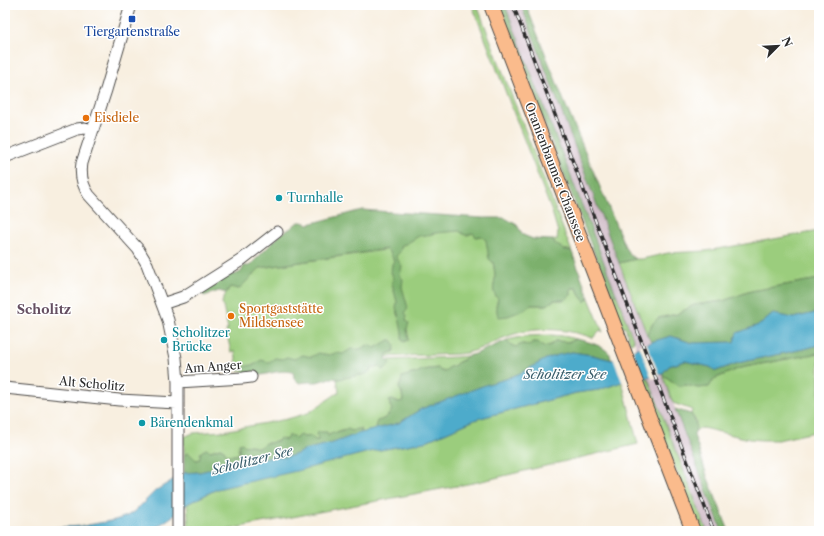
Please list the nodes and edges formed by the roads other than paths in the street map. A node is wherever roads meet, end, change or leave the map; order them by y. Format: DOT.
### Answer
graph roads {
  1 [pos="131,5"];
  2 [pos="491,5"];
  3 [pos="93,130"];
  4 [pos="5,157"];
  5 [pos="277,232"];
  6 [pos="162,304"];
  7 [pos="250,377"];
  8 [pos="178,382"];
  9 [pos="5,388"];
  10 [pos="177,402"];
  11 [pos="178,528"];
  12 [pos="693,531"];
  1 -- 3 [label="street"];
  2 -- 12 [label="main road, Oranienbaumer Chaussee"];
  3 -- 4 [label="street"];
  3 -- 6 [label="street"];
  5 -- 6 [label="street"];
  6 -- 8 [label="street"];
  7 -- 8 [label="street, Am Anger"];
  8 -- 10 [label="street"];
  9 -- 10 [label="street, Alt Scholitz"];
  10 -- 11 [label="street"];
}
